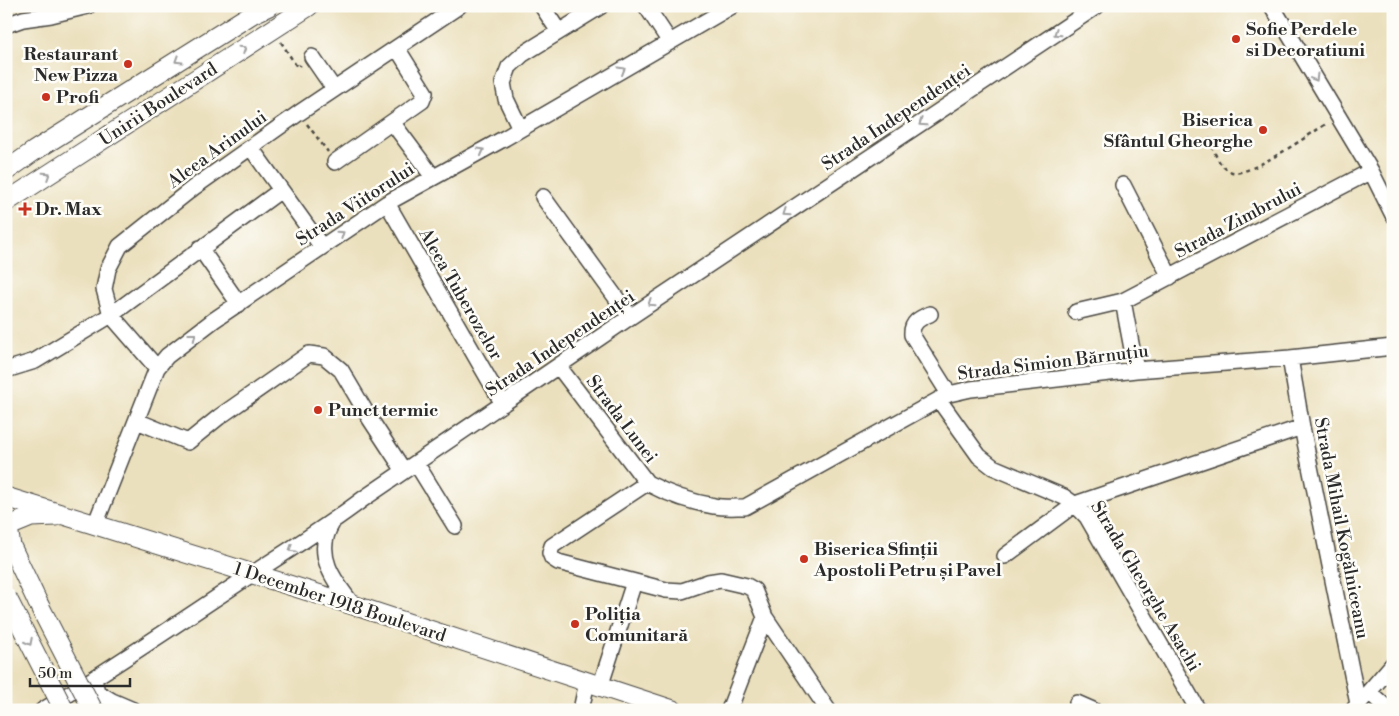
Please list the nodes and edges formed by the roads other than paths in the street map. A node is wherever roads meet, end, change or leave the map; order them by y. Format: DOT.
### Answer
graph roads {
  1 [pos="88,6"];
  2 [pos="309,6"];
  3 [pos="459,6"];
  4 [pos="542,6"];
  5 [pos="601,6"];
  6 [pos="646,6"];
  7 [pos="1098,6"];
  8 [pos="1272,6"];
  9 [pos="724,8"];
  10 [pos="256,9"];
  11 [pos="19,13"];
  12 [pos="6,25"];
  13 [pos="559,32"];
  14 [pos="670,42"];
  15 [pos="397,48"];
  16 [pos="312,57"];
  17 [pos="334,89"];
  18 [pos="392,122"];
  19 [pos="520,128"];
  20 [pos="251,148"];
  21 [pos="335,162"];
  22 [pos="6,171"];
  23 [pos="1371,171"];
  24 [pos="433,177"];
  25 [pos="1123,185"];
  26 [pos="281,190"];
  27 [pos="543,197"];
  28 [pos="6,202"];
  29 [pos="387,203"];
  30 [pos="1393,215"];
  31 [pos="322,247"];
  32 [pos="200,248"];
  33 [pos="1170,277"];
  34 [pos="1123,302"];
  35 [pos="239,304"];
  36 [pos="1076,312"];
  37 [pos="112,314"];
  38 [pos="930,314"];
  39 [pos="630,317"];
  40 [pos="1393,347"];
  41 [pos="1290,358"];
  42 [pos="559,367"];
  43 [pos="157,368"];
  44 [pos="6,370"];
  45 [pos="1136,370"];
  46 [pos="944,397"];
  47 [pos="503,404"];
  48 [pos="137,421"];
  49 [pos="1302,427"];
  50 [pos="410,467"];
  51 [pos="647,483"];
  52 [pos="6,499"];
  53 [pos="1074,504"];
  54 [pos="745,508"];
  55 [pos="70,516"];
  56 [pos="332,523"];
  57 [pos="95,524"];
  58 [pos="455,526"];
  59 [pos="8,528"];
  60 [pos="1005,556"];
  61 [pos="252,574"];
  62 [pos="634,582"];
  63 [pos="7,597"];
  64 [pos="353,605"];
  65 [pos="765,617"];
  66 [pos="1393,664"];
  67 [pos="94,679"];
  68 [pos="594,684"];
  69 [pos="1369,692"];
  70 [pos="1076,704"];
  71 [pos="1356,707"];
  72 [pos="43,710"];
  73 [pos="64,710"];
  74 [pos="93,710"];
  75 [pos="133,710"];
  76 [pos="581,710"];
  77 [pos="673,710"];
  78 [pos="729,710"];
  79 [pos="828,710"];
  80 [pos="1093,710"];
  81 [pos="1198,710"];
  82 [pos="1389,710"];
  1 -- 11 [label="street"];
  28 -- 2 [label="main road, Unirii Boulevard, one-way"];
  3 -- 15 [label="street, Aleea Arinului"];
  4 -- 13 [label="street"];
  5 -- 13 [label="street"];
  6 -- 14 [label="street"];
  7 -- 39 [label="street, Strada Independenței, one-way"];
  8 -- 23 [label="street, one-way"];
  9 -- 14 [label="street, Strada Viitorului"];
  10 -- 22 [label="main road, Unirii Boulevard, one-way"];
  11 -- 12 [label="street"];
  13 -- 19 [label="street"];
  19 -- 14 [label="street, Strada Viitorului, one-way"];
  15 -- 17 [label="street, Aleea Arinului"];
  15 -- 18 [label="street"];
  16 -- 17 [label="street"];
  17 -- 20 [label="street, Aleea Arinului"];
  18 -- 21 [label="street"];
  18 -- 24 [label="street"];
  24 -- 19 [label="street, Strada Viitorului, one-way"];
  20 -- 26 [label="street"];
  20 -- 37 [label="street, Aleea Arinului"];
  23 -- 30 [label="street"];
  23 -- 33 [label="street, Strada Zimbrului"];
  24 -- 29 [label="street, Strada Viitorului"];
  25 -- 33 [label="street"];
  26 -- 31 [label="street"];
  26 -- 32 [label="street"];
  27 -- 39 [label="street"];
  31 -- 29 [label="street, Strada Viitorului, one-way"];
  29 -- 47 [label="street, Aleea Tuberozelor"];
  31 -- 35 [label="street, Strada Viitorului"];
  32 -- 35 [label="street"];
  32 -- 37 [label="street"];
  33 -- 34 [label="street, Strada Zimbrului"];
  34 -- 36 [label="street, Strada Zimbrului"];
  34 -- 45 [label="street"];
  43 -- 35 [label="street, Strada Viitorului, one-way"];
  37 -- 43 [label="street, Aleea Arinului"];
  37 -- 44 [label="street"];
  38 -- 46 [label="street, Strada Gheorghe Asachi"];
  39 -- 42 [label="street, Strada Independenței"];
  40 -- 41 [label="street, Strada Simion Bărnuțiu"];
  41 -- 45 [label="street, Strada Simion Bărnuțiu"];
  41 -- 49 [label="street, Strada Mihail Kogălniceanu"];
  42 -- 47 [label="street, Strada Independenței"];
  42 -- 51 [label="street, Strada Lunei"];
  43 -- 48 [label="street, Strada Viitorului"];
  45 -- 46 [label="street, Strada Simion Bărnuțiu"];
  46 -- 53 [label="street, Strada Gheorghe Asachi"];
  46 -- 54 [label="street, Strada Simion Bărnuțiu"];
  47 -- 50 [label="street, Strada Independenței"];
  48 -- 50 [label="street"];
  48 -- 57 [label="street, Strada Viitorului"];
  49 -- 53 [label="street"];
  49 -- 71 [label="street, Strada Mihail Kogălniceanu"];
  50 -- 56 [label="street, Strada Independenței"];
  50 -- 58 [label="street"];
  51 -- 54 [label="street, Strada Lunei"];
  51 -- 62 [label="street"];
  52 -- 55 [label="main road, 1 December 1918 Boulevard"];
  52 -- 59 [label="main road"];
  53 -- 60 [label="street"];
  53 -- 81 [label="street, Strada Gheorghe Asachi"];
  55 -- 57 [label="main road, 1 December 1918 Boulevard"];
  55 -- 59 [label="main road"];
  56 -- 61 [label="street, Strada Independenței, one-way"];
  56 -- 64 [label="street"];
  57 -- 61 [label="main road, 1 December 1918 Boulevard"];
  59 -- 74 [label="main road, bridge"];
  61 -- 64 [label="main road, 1 December 1918 Boulevard"];
  61 -- 67 [label="street, Strada Independenței"];
  62 -- 65 [label="street"];
  62 -- 68 [label="street"];
  63 -- 73 [label="main road, one-way, bridge"];
  64 -- 68 [label="main road, 1 December 1918 Boulevard"];
  65 -- 78 [label="street"];
  65 -- 79 [label="street"];
  66 -- 69 [label="street"];
  67 -- 72 [label="street, Strada Independenței"];
  67 -- 75 [label="street"];
  68 -- 76 [label="street"];
  68 -- 77 [label="main road, 1 December 1918 Boulevard"];
  69 -- 71 [label="street"];
  69 -- 82 [label="street"];
  70 -- 80 [label="street"];
}
